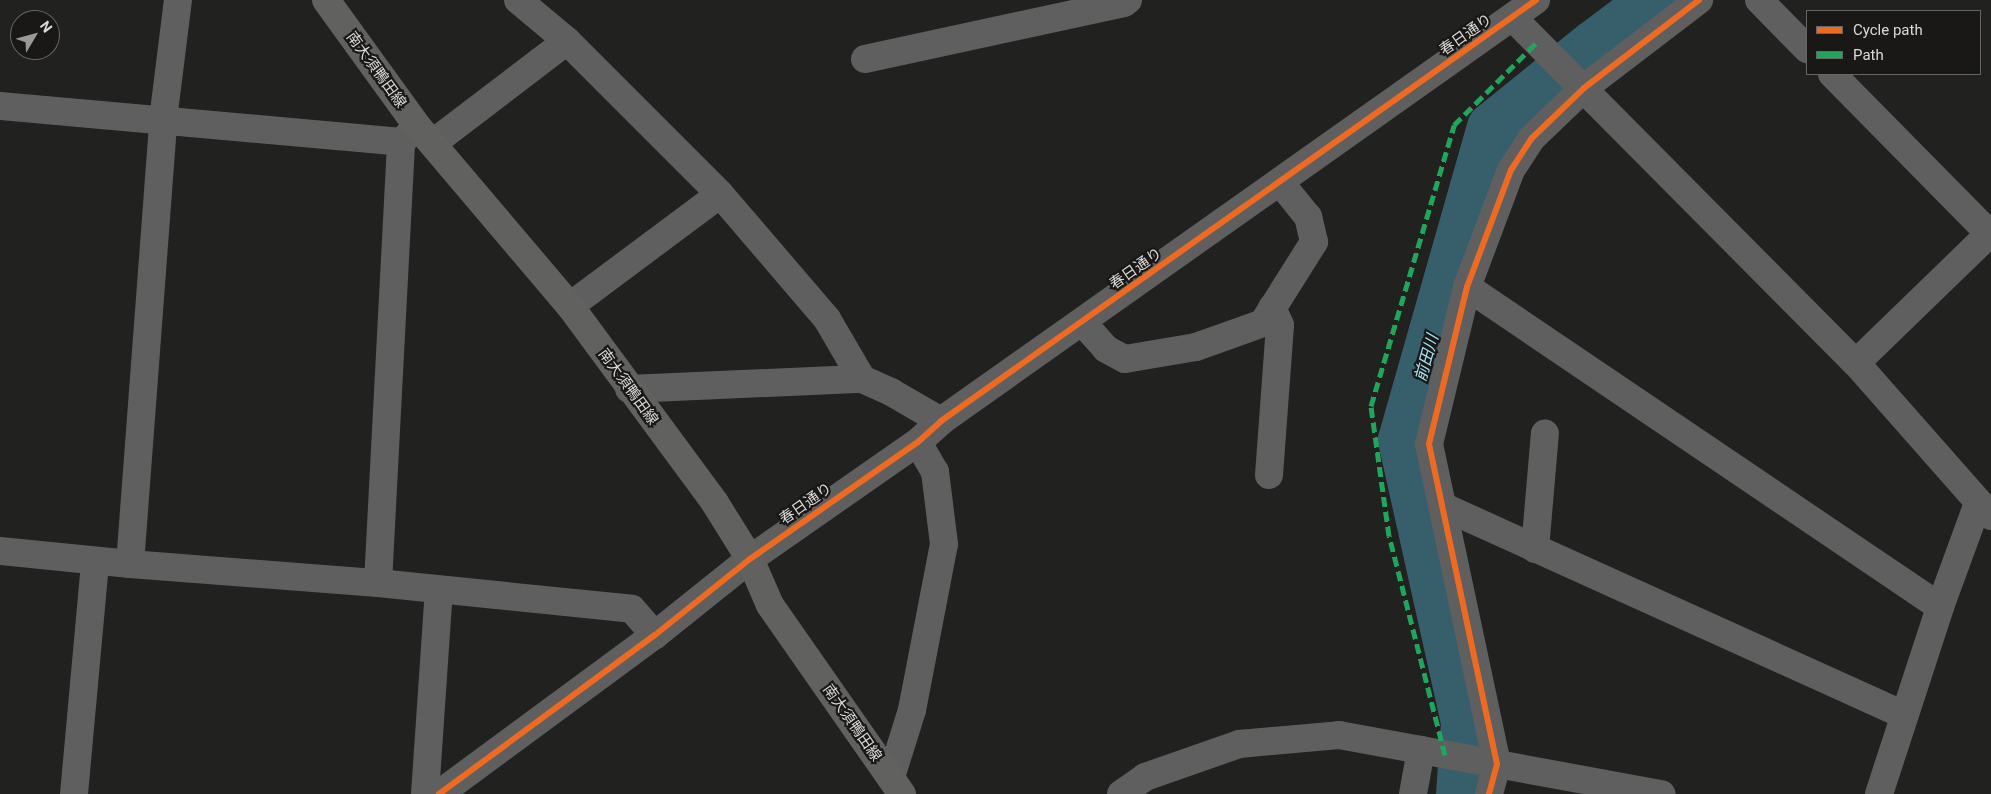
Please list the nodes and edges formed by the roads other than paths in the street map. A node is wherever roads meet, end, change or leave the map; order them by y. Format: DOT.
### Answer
graph roads {
  1 [pos="178,0"];
  2 [pos="326,0"];
  3 [pos="518,0"];
  4 [pos="1536,0"];
  5 [pos="1700,0"];
  6 [pos="1759,0"];
  7 [pos="1125,1"];
  8 [pos="1512,18"];
  9 [pos="567,41"];
  10 [pos="1806,48"];
  11 [pos="866,59"];
  12 [pos="1833,75"];
  13 [pos="1584,88"];
  14 [pos="0,106"];
  15 [pos="164,120"];
  16 [pos="417,137"];
  17 [pos="1280,182"];
  18 [pos="720,194"];
  19 [pos="1990,233"];
  20 [pos="1468,287"];
  21 [pos="570,306"];
  22 [pos="1272,308"];
  23 [pos="1082,322"];
  24 [pos="1856,363"];
  25 [pos="862,379"];
  26 [pos="629,389"];
  27 [pos="941,421"];
  28 [pos="1545,433"];
  29 [pos="918,442"];
  30 [pos="1269,475"];
  31 [pos="1442,506"];
  32 [pos="1985,510"];
  33 [pos="1536,549"];
  34 [pos="0,551"];
  35 [pos="750,559"];
  36 [pos="95,561"];
  37 [pos="130,564"];
  38 [pos="378,583"];
  39 [pos="439,589"];
  40 [pos="1940,607"];
  41 [pos="655,635"];
  42 [pos="1904,715"];
  43 [pos="1433,753"];
  44 [pos="1497,764"];
  45 [pos="896,786"];
  46 [pos="74,794"];
  47 [pos="425,794"];
  48 [pos="439,794"];
  49 [pos="1121,794"];
  50 [pos="1412,794"];
  51 [pos="1489,794"];
  52 [pos="1662,794"];
  53 [pos="1879,794"];
  1 -- 15 [label="street"];
  2 -- 16 [label="main road, 南大須鴨田線"];
  3 -- 9 [label="street"];
  4 -- 8 [label="street, 春日通り"];
  5 -- 13 [label="street"];
  6 -- 10 [label="street"];
  7 -- 11 [label="street"];
  8 -- 13 [label="street"];
  8 -- 17 [label="street, 春日通り"];
  9 -- 16 [label="street"];
  9 -- 18 [label="street"];
  12 -- 19 [label="street"];
  13 -- 20 [label="street"];
  13 -- 24 [label="street"];
  14 -- 15 [label="street"];
  15 -- 16 [label="street"];
  15 -- 37 [label="street"];
  16 -- 21 [label="main road, 南大須鴨田線"];
  16 -- 38 [label="street"];
  17 -- 22 [label="street"];
  17 -- 23 [label="street, 春日通り"];
  18 -- 21 [label="street"];
  18 -- 25 [label="street"];
  19 -- 24 [label="street"];
  20 -- 31 [label="street"];
  20 -- 40 [label="street"];
  21 -- 26 [label="main road, 南大須鴨田線"];
  22 -- 23 [label="street"];
  22 -- 30 [label="street"];
  23 -- 27 [label="street, 春日通り"];
  24 -- 32 [label="street"];
  25 -- 26 [label="street"];
  25 -- 27 [label="street"];
  26 -- 35 [label="main road, 南大須鴨田線"];
  27 -- 29 [label="street, 春日通り"];
  28 -- 33 [label="street"];
  29 -- 35 [label="street, 春日通り"];
  29 -- 45 [label="street"];
  31 -- 33 [label="street"];
  31 -- 44 [label="street"];
  32 -- 40 [label="street"];
  33 -- 42 [label="street"];
  34 -- 36 [label="street"];
  35 -- 41 [label="street, 春日通り"];
  35 -- 45 [label="main road, 南大須鴨田線"];
  36 -- 37 [label="street"];
  36 -- 46 [label="street"];
  37 -- 38 [label="street"];
  38 -- 39 [label="street"];
  39 -- 41 [label="street"];
  39 -- 47 [label="street"];
  40 -- 42 [label="street"];
  41 -- 48 [label="street, 春日通り"];
  42 -- 53 [label="street"];
  43 -- 44 [label="street"];
  43 -- 49 [label="street"];
  43 -- 50 [label="street"];
  44 -- 51 [label="street"];
  44 -- 52 [label="street"];
}
